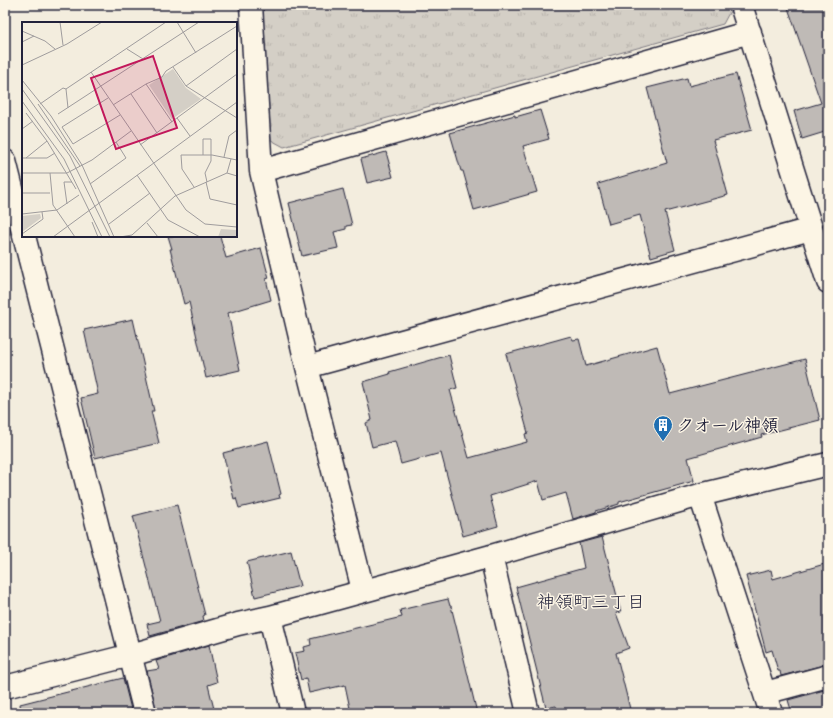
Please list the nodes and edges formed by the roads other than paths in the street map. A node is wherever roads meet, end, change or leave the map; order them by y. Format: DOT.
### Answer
graph roads {
  1 [pos="251,5"];
  2 [pos="741,5"];
  3 [pos="750,32"];
  4 [pos="5,161"];
  5 [pos="261,172"];
  6 [pos="22,228"];
  7 [pos="811,229"];
  8 [pos="24,237"];
  9 [pos="828,282"];
  10 [pos="308,367"];
  11 [pos="828,464"];
  12 [pos="700,495"];
  13 [pos="491,556"];
  14 [pos="363,590"];
  15 [pos="270,617"];
  16 [pos="131,655"];
  17 [pos="828,676"];
  18 [pos="5,687"];
  19 [pos="768,703"];
  20 [pos="145,713"];
  21 [pos="293,713"];
  22 [pos="528,713"];
  1 -- 5 [label="street"];
  2 -- 3 [label="street"];
  3 -- 5 [label="street"];
  3 -- 7 [label="street"];
  4 -- 6 [label="street"];
  5 -- 10 [label="street"];
  7 -- 9 [label="street"];
  7 -- 10 [label="street"];
  8 -- 16 [label="street"];
  10 -- 14 [label="street"];
  11 -- 12 [label="street"];
  12 -- 13 [label="street"];
  12 -- 19 [label="street"];
  13 -- 14 [label="street"];
  13 -- 22 [label="street"];
  14 -- 15 [label="street"];
  15 -- 16 [label="street"];
  15 -- 21 [label="street"];
  16 -- 18 [label="street"];
  16 -- 20 [label="street"];
  17 -- 19 [label="street"];
}
